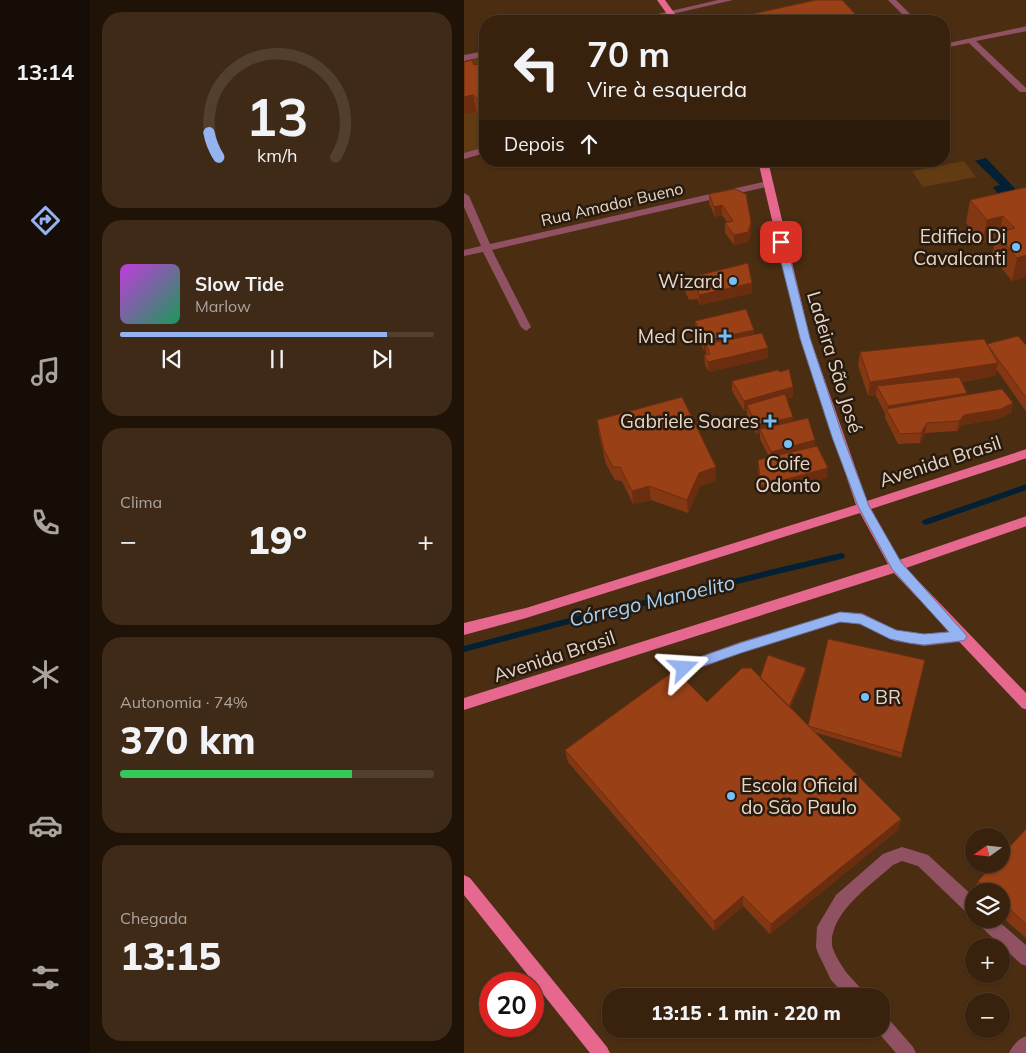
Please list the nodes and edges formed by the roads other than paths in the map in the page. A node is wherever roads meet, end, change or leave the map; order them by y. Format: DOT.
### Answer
graph roads {
  1 [pos="662,0"];
  2 [pos="729,0"];
  3 [pos="892,0"];
  4 [pos="671,13"];
  5 [pos="661,15"];
  6 [pos="907,15"];
  7 [pos="1026,28"];
  8 [pos="970,40"];
  9 [pos="950,45"];
  10 [pos="479,55"];
  11 [pos="464,58"];
  12 [pos="1023,90"];
  13 [pos="479,152"];
  14 [pos="464,156"];
  15 [pos="764,167"];
  16 [pos="767,184"];
  17 [pos="464,196"];
  18 [pos="486,247"];
  19 [pos="464,253"];
  20 [pos="526,327"];
  21 [pos="1026,453"];
  22 [pos="863,506"];
  23 [pos="1026,521"];
  24 [pos="896,566"];
  25 [pos="464,629"];
  26 [pos="961,636"];
  27 [pos="684,668"];
  28 [pos="464,704"];
  29 [pos="1026,704"];
  30 [pos="464,883"];
  31 [pos="965,900"];
  32 [pos="994,928"];
  33 [pos="1026,958"];
  34 [pos="850,988"];
  35 [pos="890,1033"];
  36 [pos="1026,1044"];
  37 [pos="601,1053"];
  38 [pos="907,1053"];
  39 [pos="1018,1053"];
  1 -- 4 [label="main road"];
  2 -- 4 [label="street"];
  3 -- 6 [label="street"];
  4 -- 5 [label="street"];
  7 -- 8 [label="street"];
  8 -- 9 [label="street"];
  8 -- 12 [label="street"];
  10 -- 11 [label="street"];
  13 -- 14 [label="street"];
  15 -- 16 [label="main road, Ladeira São José"];
  16 -- 18 [label="street, Rua Amador Bueno"];
  16 -- 22 [label="main road, Ladeira São José"];
  17 -- 18 [label="street"];
  18 -- 19 [label="street, Rua Amador Bueno"];
  18 -- 20 [label="street"];
  21 -- 22 [label="main road, Avenida Brasil"];
  22 -- 24 [label="main road, Ladeira São José"];
  22 -- 25 [label="main road, Avenida Brasil"];
  23 -- 24 [label="main road, Avenida Brasil"];
  24 -- 26 [label="main road, Ladeira São José"];
  24 -- 28 [label="main road, Avenida Brasil"];
  26 -- 27 [label="street"];
  26 -- 29 [label="main road, Ladeira São José"];
  30 -- 37 [label="main road"];
  31 -- 34 [label="street"];
  32 -- 33 [label="street"];
  35 -- 38 [label="street"];
  36 -- 39 [label="street"];
}
